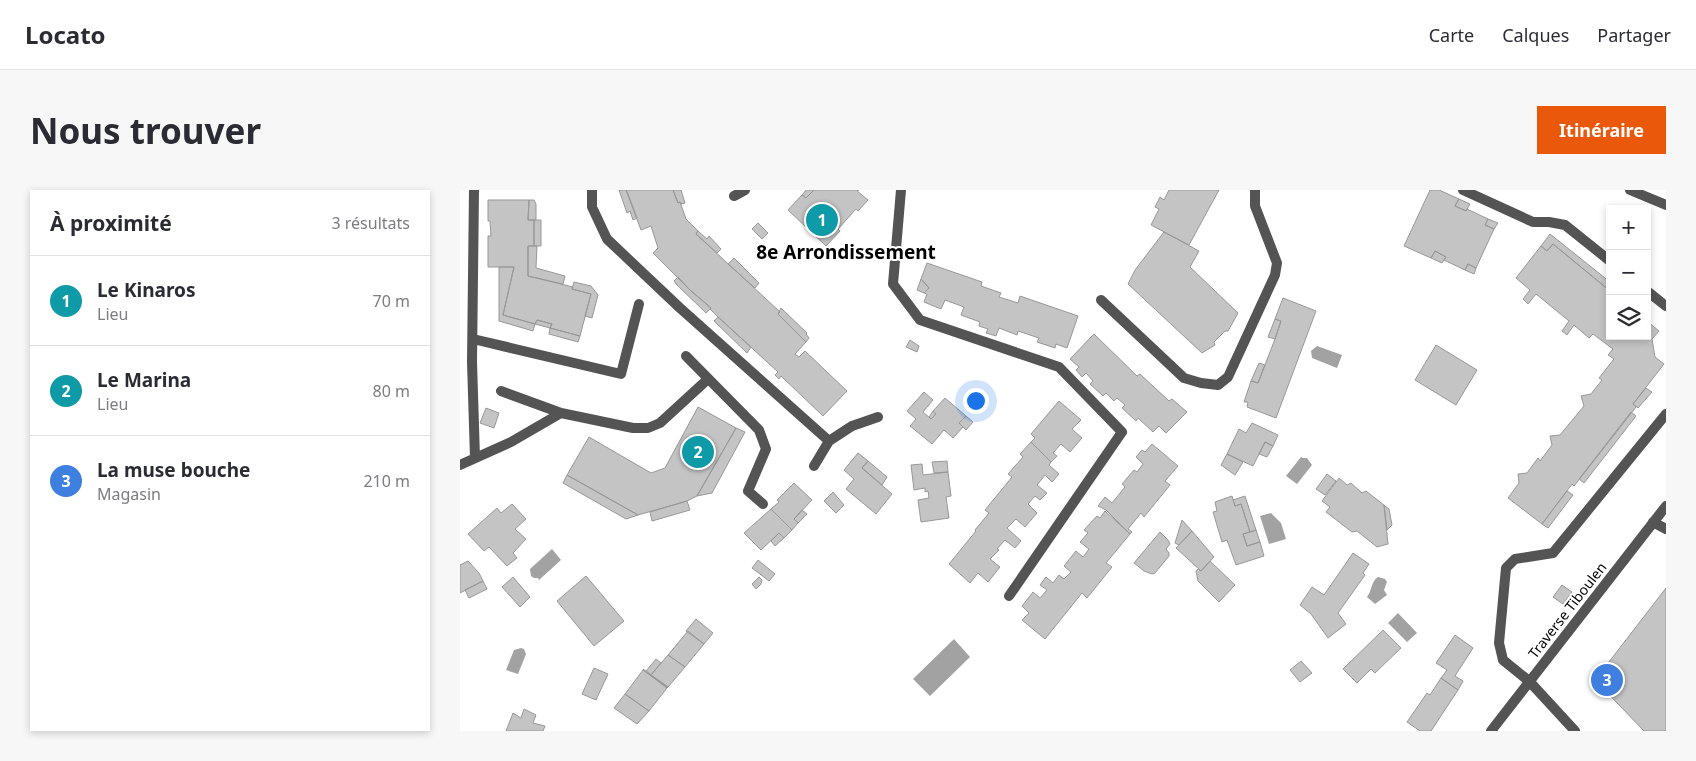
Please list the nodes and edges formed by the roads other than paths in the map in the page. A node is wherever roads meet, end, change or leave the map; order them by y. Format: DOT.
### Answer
graph roads {
  1 [pos="474,190"];
  2 [pos="592,190"];
  3 [pos="745,190"];
  4 [pos="901,190"];
  5 [pos="1255,190"];
  6 [pos="1463,190"];
  7 [pos="1630,190"];
  8 [pos="734,196"];
  9 [pos="1666,205"];
  10 [pos="1606,258"];
  11 [pos="1651,294"];
  12 [pos="1101,300"];
  13 [pos="639,304"];
  14 [pos="1666,306"];
  15 [pos="473,340"];
  16 [pos="686,356"];
  17 [pos="708,379"];
  18 [pos="501,391"];
  19 [pos="561,413"];
  20 [pos="1666,414"];
  21 [pos="878,417"];
  22 [pos="829,441"];
  23 [pos="475,458"];
  24 [pos="460,464"];
  25 [pos="814,466"];
  26 [pos="763,504"];
  27 [pos="1666,506"];
  28 [pos="1653,522"];
  29 [pos="1666,530"];
  30 [pos="1009,596"];
  31 [pos="1529,681"];
  32 [pos="1491,731"];
  33 [pos="1575,731"];
  1 -- 15 [label="street"];
  2 -- 22 [label="street"];
  3 -- 8 [label="street"];
  4 -- 30 [label="street"];
  5 -- 12 [label="street"];
  6 -- 10 [label="street"];
  7 -- 9 [label="street"];
  11 -- 14 [label="street"];
  13 -- 15 [label="street"];
  15 -- 23 [label="street"];
  16 -- 17 [label="street"];
  17 -- 19 [label="street"];
  17 -- 26 [label="street"];
  18 -- 19 [label="street"];
  19 -- 23 [label="street"];
  20 -- 31 [label="street"];
  21 -- 22 [label="street"];
  22 -- 25 [label="street"];
  23 -- 24 [label="street"];
  27 -- 28 [label="street, Traverse Tiboulen"];
  28 -- 29 [label="street"];
  28 -- 31 [label="street, Traverse Tiboulen"];
  31 -- 32 [label="street, Traverse Tiboulen"];
  31 -- 33 [label="street"];
}
